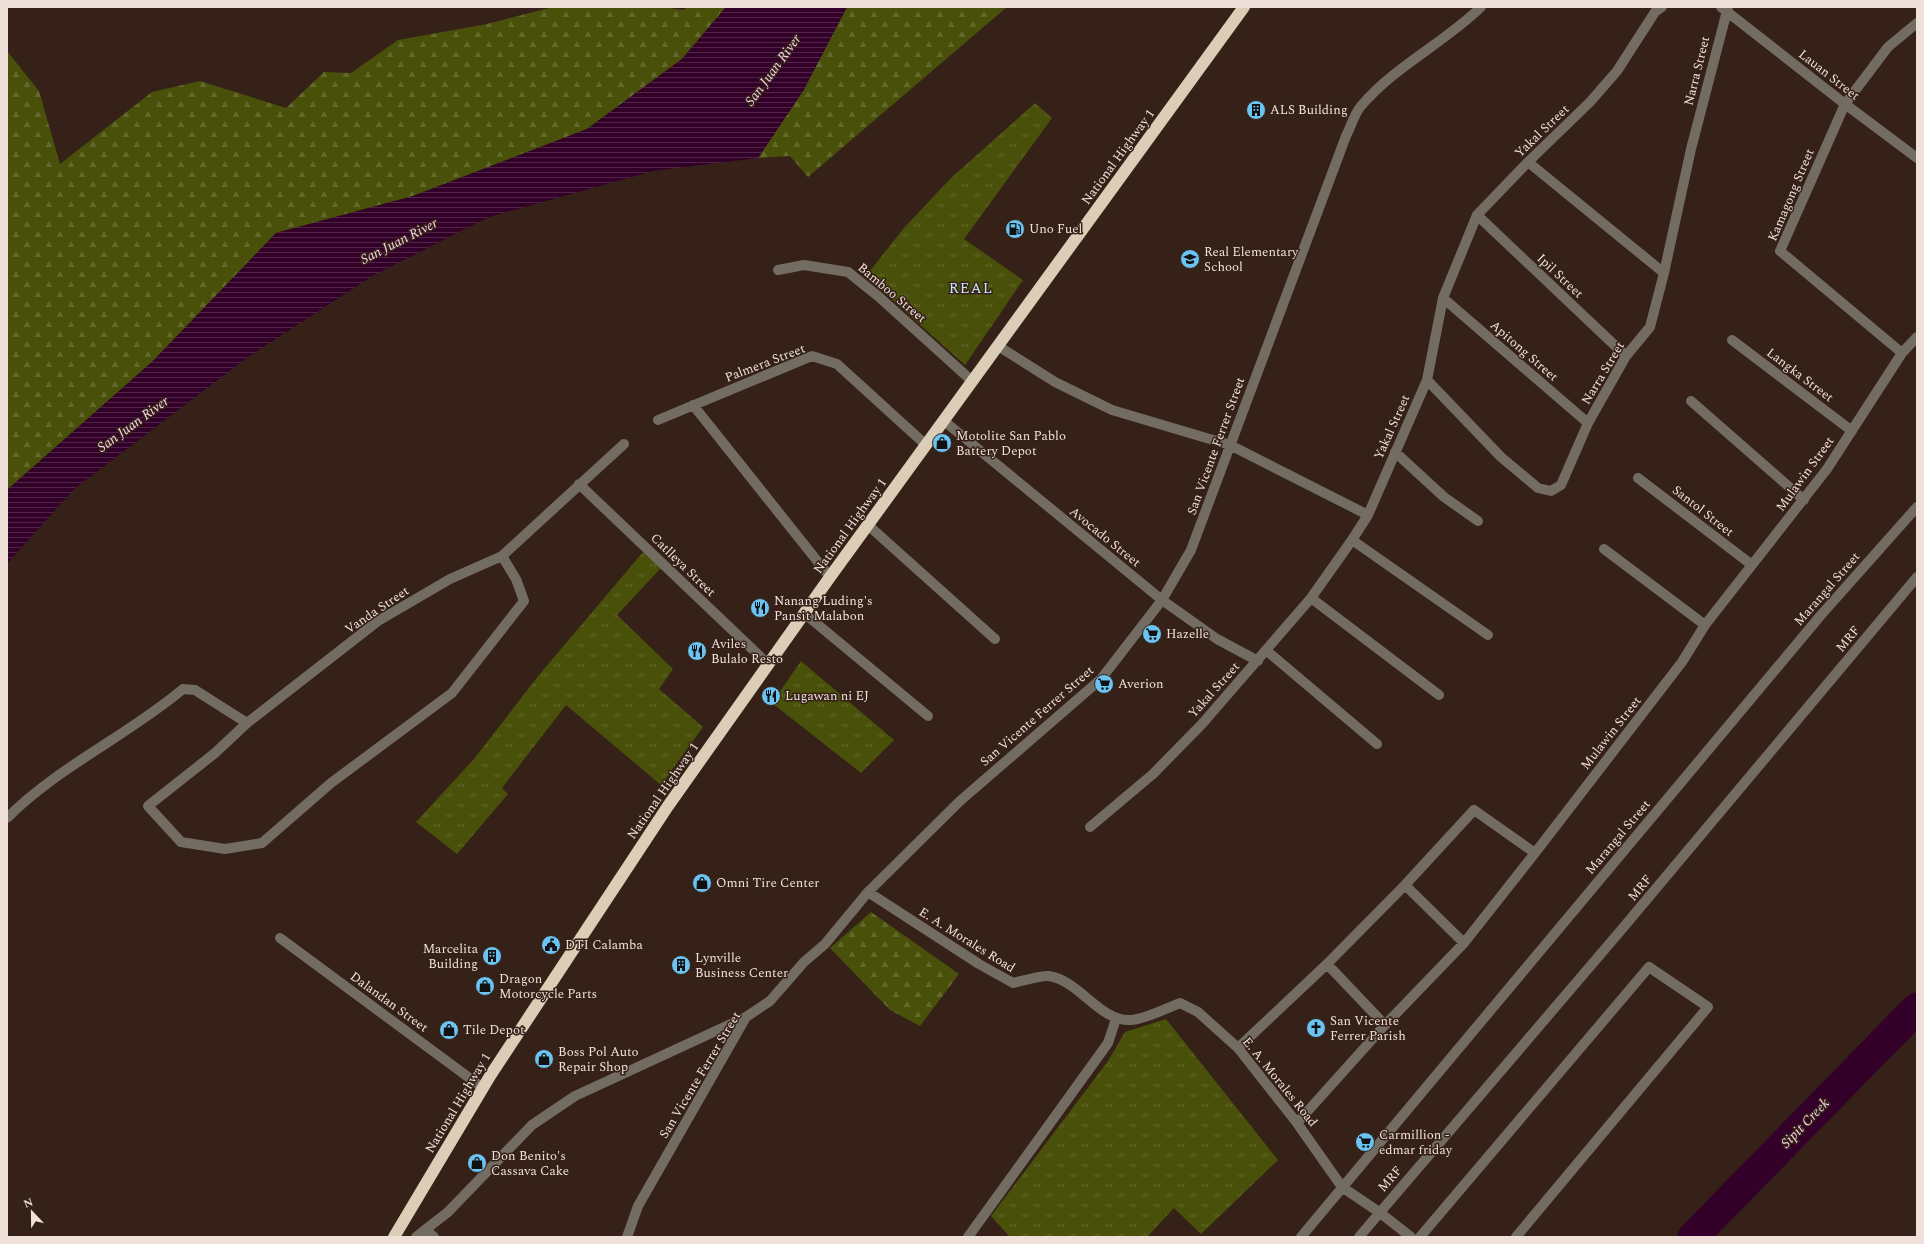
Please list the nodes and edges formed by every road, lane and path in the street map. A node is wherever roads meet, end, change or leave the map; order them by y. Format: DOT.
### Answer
graph roads {
  1 [pos="1244,7"];
  2 [pos="1481,7"];
  3 [pos="1662,7"];
  4 [pos="1725,8"];
  5 [pos="1917,23"];
  6 [pos="1845,104"];
  7 [pos="1917,158"];
  8 [pos="1528,162"];
  9 [pos="1477,215"];
  10 [pos="778,270"];
  11 [pos="1664,273"];
  12 [pos="1443,298"];
  13 [pos="1917,337"];
  14 [pos="1732,340"];
  15 [pos="998,346"];
  16 [pos="1902,353"];
  17 [pos="1626,356"];
  18 [pos="1427,380"];
  19 [pos="972,381"];
  20 [pos="1691,401"];
  21 [pos="693,405"];
  22 [pos="658,420"];
  23 [pos="944,421"];
  24 [pos="1588,423"];
  25 [pos="1852,431"];
  26 [pos="624,444"];
  27 [pos="926,445"];
  28 [pos="1230,445"];
  29 [pos="1395,452"];
  30 [pos="1638,478"];
  31 [pos="579,484"];
  32 [pos="1804,500"];
  33 [pos="1917,507"];
  34 [pos="1368,515"];
  35 [pos="1478,521"];
  36 [pos="869,526"];
  37 [pos="1352,540"];
  38 [pos="1604,549"];
  39 [pos="502,556"];
  40 [pos="1752,565"];
  41 [pos="830,577"];
  42 [pos="1917,577"];
  43 [pos="1311,598"];
  44 [pos="1162,600"];
  45 [pos="805,614"];
  46 [pos="1705,625"];
  47 [pos="1488,635"];
  48 [pos="995,639"];
  49 [pos="1267,651"];
  50 [pos="1258,661"];
  51 [pos="769,665"];
  52 [pos="1439,695"];
  53 [pos="928,716"];
  54 [pos="247,723"];
  55 [pos="1377,744"];
  56 [pos="7,818"];
  57 [pos="1090,827"];
  58 [pos="1535,853"];
  59 [pos="1405,886"];
  60 [pos="868,892"];
  61 [pos="280,938"];
  62 [pos="1464,943"];
  63 [pos="1327,964"];
  64 [pos="746,1017"];
  65 [pos="1116,1018"];
  66 [pos="1385,1025"];
  67 [pos="1238,1048"];
  68 [pos="483,1088"];
  69 [pos="1297,1123"];
  70 [pos="1342,1187"];
  71 [pos="1379,1212"];
  72 [pos="426,1230"];
  73 [pos="394,1237"];
  74 [pos="416,1237"];
  75 [pos="434,1237"];
  76 [pos="626,1237"];
  77 [pos="968,1237"];
  78 [pos="1301,1237"];
  79 [pos="1359,1237"];
  80 [pos="1411,1237"];
  81 [pos="1420,1237"];
  82 [pos="1516,1237"];
  1 -- 15 [label="highway, National Highway 1"];
  2 -- 28 [label="street, San Vicente Ferrer Street"];
  3 -- 8 [label="street, Yakal Street"];
  4 -- 6 [label="street, Lauan Street"];
  4 -- 11 [label="street, Narra Street"];
  5 -- 6 [label="street, Kamagong Street"];
  6 -- 7 [label="street, Lauan Street"];
  6 -- 16 [label="street, Kamagong Street"];
  8 -- 9 [label="street, Yakal Street"];
  8 -- 11 [label="street"];
  9 -- 12 [label="street, Yakal Street"];
  9 -- 17 [label="street, Ipil Street"];
  10 -- 19 [label="street, Bamboo Street"];
  11 -- 17 [label="street, Narra Street"];
  12 -- 18 [label="street, Yakal Street"];
  12 -- 24 [label="street, Apitong Street"];
  13 -- 16 [label="street, Mulawin Street"];
  14 -- 25 [label="street, Langka Street"];
  15 -- 19 [label="highway, National Highway 1"];
  15 -- 28 [label="street"];
  16 -- 25 [label="street, Mulawin Street"];
  17 -- 24 [label="street, Narra Street"];
  18 -- 24 [label="street, Narra Street"];
  18 -- 29 [label="street, Yakal Street"];
  19 -- 23 [label="highway, National Highway 1"];
  20 -- 32 [label="street"];
  21 -- 22 [label="street, Palmera Street"];
  21 -- 27 [label="street, Palmera Street"];
  21 -- 41 [label="street"];
  23 -- 27 [label="highway, National Highway 1"];
  23 -- 44 [label="street, Avocado Street"];
  25 -- 32 [label="street, Mulawin Street"];
  26 -- 31 [label="street, Vanda Street"];
  27 -- 36 [label="highway, National Highway 1"];
  28 -- 34 [label="street"];
  28 -- 44 [label="street, San Vicente Ferrer Street"];
  29 -- 34 [label="street, Yakal Street"];
  29 -- 35 [label="street"];
  30 -- 40 [label="street, Santol Street"];
  31 -- 39 [label="street, Vanda Street"];
  31 -- 51 [label="street, Catlleya Street"];
  32 -- 40 [label="street, Mulawin Street"];
  33 -- 70 [label="street, Marangal Street"];
  34 -- 37 [label="street, Yakal Street"];
  36 -- 41 [label="highway, National Highway 1"];
  36 -- 48 [label="street"];
  37 -- 43 [label="street, Yakal Street"];
  37 -- 47 [label="street"];
  38 -- 46 [label="street"];
  39 -- 54 [label="street, Vanda Street"];
  39 -- 54 [label="street, Vanda Street"];
  40 -- 46 [label="street, Mulawin Street"];
  41 -- 45 [label="highway, National Highway 1"];
  42 -- 71 [label="street, MRF"];
  43 -- 49 [label="street, Yakal Street"];
  43 -- 52 [label="street"];
  44 -- 50 [label="street, Avocado Street"];
  44 -- 60 [label="street, San Vicente Ferrer Street"];
  45 -- 51 [label="highway, National Highway 1"];
  45 -- 53 [label="street"];
  46 -- 58 [label="street, Mulawin Street"];
  49 -- 50 [label="street, Yakal Street"];
  49 -- 55 [label="street"];
  50 -- 57 [label="street, Yakal Street"];
  51 -- 68 [label="highway, National Highway 1"];
  54 -- 56 [label="street"];
  58 -- 59 [label="street"];
  58 -- 62 [label="street, Mulawin Street"];
  59 -- 62 [label="street"];
  59 -- 63 [label="street"];
  60 -- 64 [label="street, San Vicente Ferrer Street"];
  60 -- 65 [label="street, E. A. Morales Road"];
  61 -- 68 [label="street, Dalandan Street"];
  62 -- 66 [label="street, Mulawin Street"];
  63 -- 66 [label="street"];
  63 -- 67 [label="street"];
  64 -- 72 [label="street"];
  64 -- 76 [label="street, San Vicente Ferrer Street"];
  65 -- 67 [label="street, E. A. Morales Road"];
  65 -- 77 [label="street"];
  66 -- 69 [label="street, Mulawin Street"];
  67 -- 69 [label="street, E. A. Morales Road"];
  68 -- 73 [label="highway, National Highway 1"];
  69 -- 70 [label="street, E. A. Morales Road"];
  70 -- 71 [label="street"];
  70 -- 78 [label="street, Marangal Street"];
  71 -- 79 [label="street, MRF"];
  71 -- 80 [label="street"];
  72 -- 74 [label="street"];
  72 -- 75 [label="street"];
  81 -- 82 [label="street"];
}
